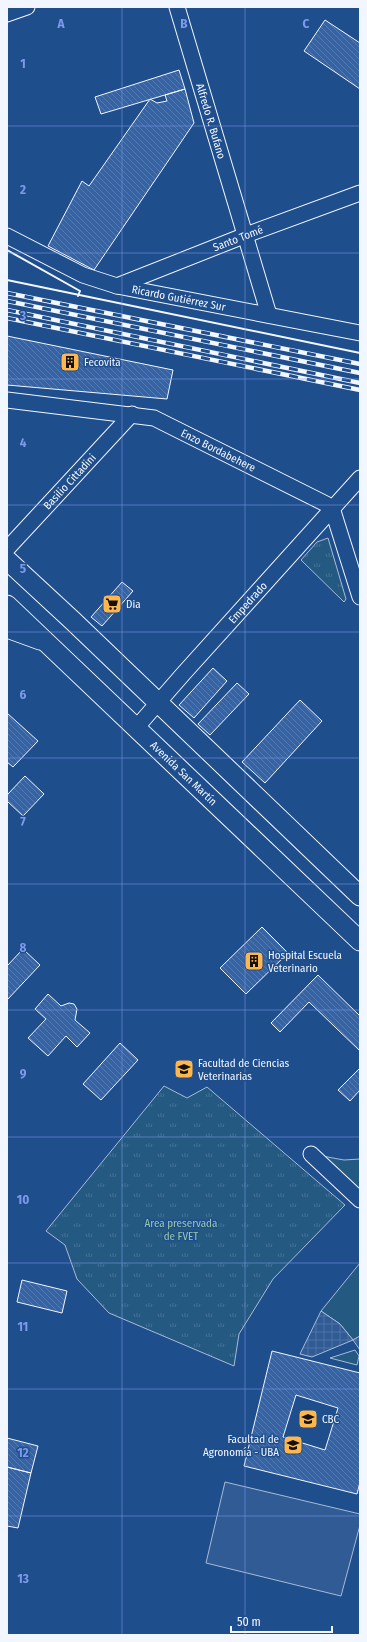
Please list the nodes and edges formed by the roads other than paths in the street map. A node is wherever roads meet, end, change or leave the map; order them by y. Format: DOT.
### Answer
graph roads {
  1 [pos="27,7"];
  2 [pos="177,7"];
  3 [pos="7,14"];
  4 [pos="354,195"];
  5 [pos="360,207"];
  6 [pos="246,235"];
  7 [pos="7,236"];
  8 [pos="117,286"];
  9 [pos="269,315"];
  10 [pos="360,333"];
  11 [pos="7,400"];
  12 [pos="132,414"];
  13 [pos="360,478"];
  14 [pos="332,508"];
  15 [pos="7,549"];
  16 [pos="7,560"];
  17 [pos="360,597"];
  18 [pos="7,605"];
  19 [pos="7,628"];
  20 [pos="46,642"];
  21 [pos="158,704"];
  22 [pos="136,728"];
  23 [pos="360,896"];
  24 [pos="360,941"];
  25 [pos="311,1154"];
  26 [pos="360,1200"];
  1 -- 3 [label="street"];
  2 -- 6 [label="street, Alfredo R. Bufano"];
  4 -- 5 [label="street"];
  4 -- 6 [label="street, Santo Tomé"];
  6 -- 8 [label="street, Santo Tomé"];
  6 -- 9 [label="street, Alfredo R. Bufano"];
  7 -- 8 [label="street, Ricardo Gutiérrez Sur"];
  8 -- 9 [label="street, Ricardo Gutiérrez Sur"];
  9 -- 10 [label="street, Ricardo Gutiérrez Sur"];
  11 -- 12 [label="street, Enzo Bordabehere"];
  12 -- 14 [label="street, Enzo Bordabehere"];
  12 -- 15 [label="street, Basilio Cittadini"];
  13 -- 14 [label="street, Empedrado"];
  14 -- 17 [label="street"];
  14 -- 21 [label="street, Empedrado"];
  16 -- 21 [label="main road"];
  18 -- 20 [label="main road, Avenida San Martín"];
  19 -- 20 [label="main road"];
  20 -- 22 [label="main road, Avenida San Martín"];
  21 -- 22 [label="street, Empedrado"];
  21 -- 23 [label="main road"];
  22 -- 24 [label="main road, Avenida San Martín"];
  25 -- 26 [label="street"];
}
